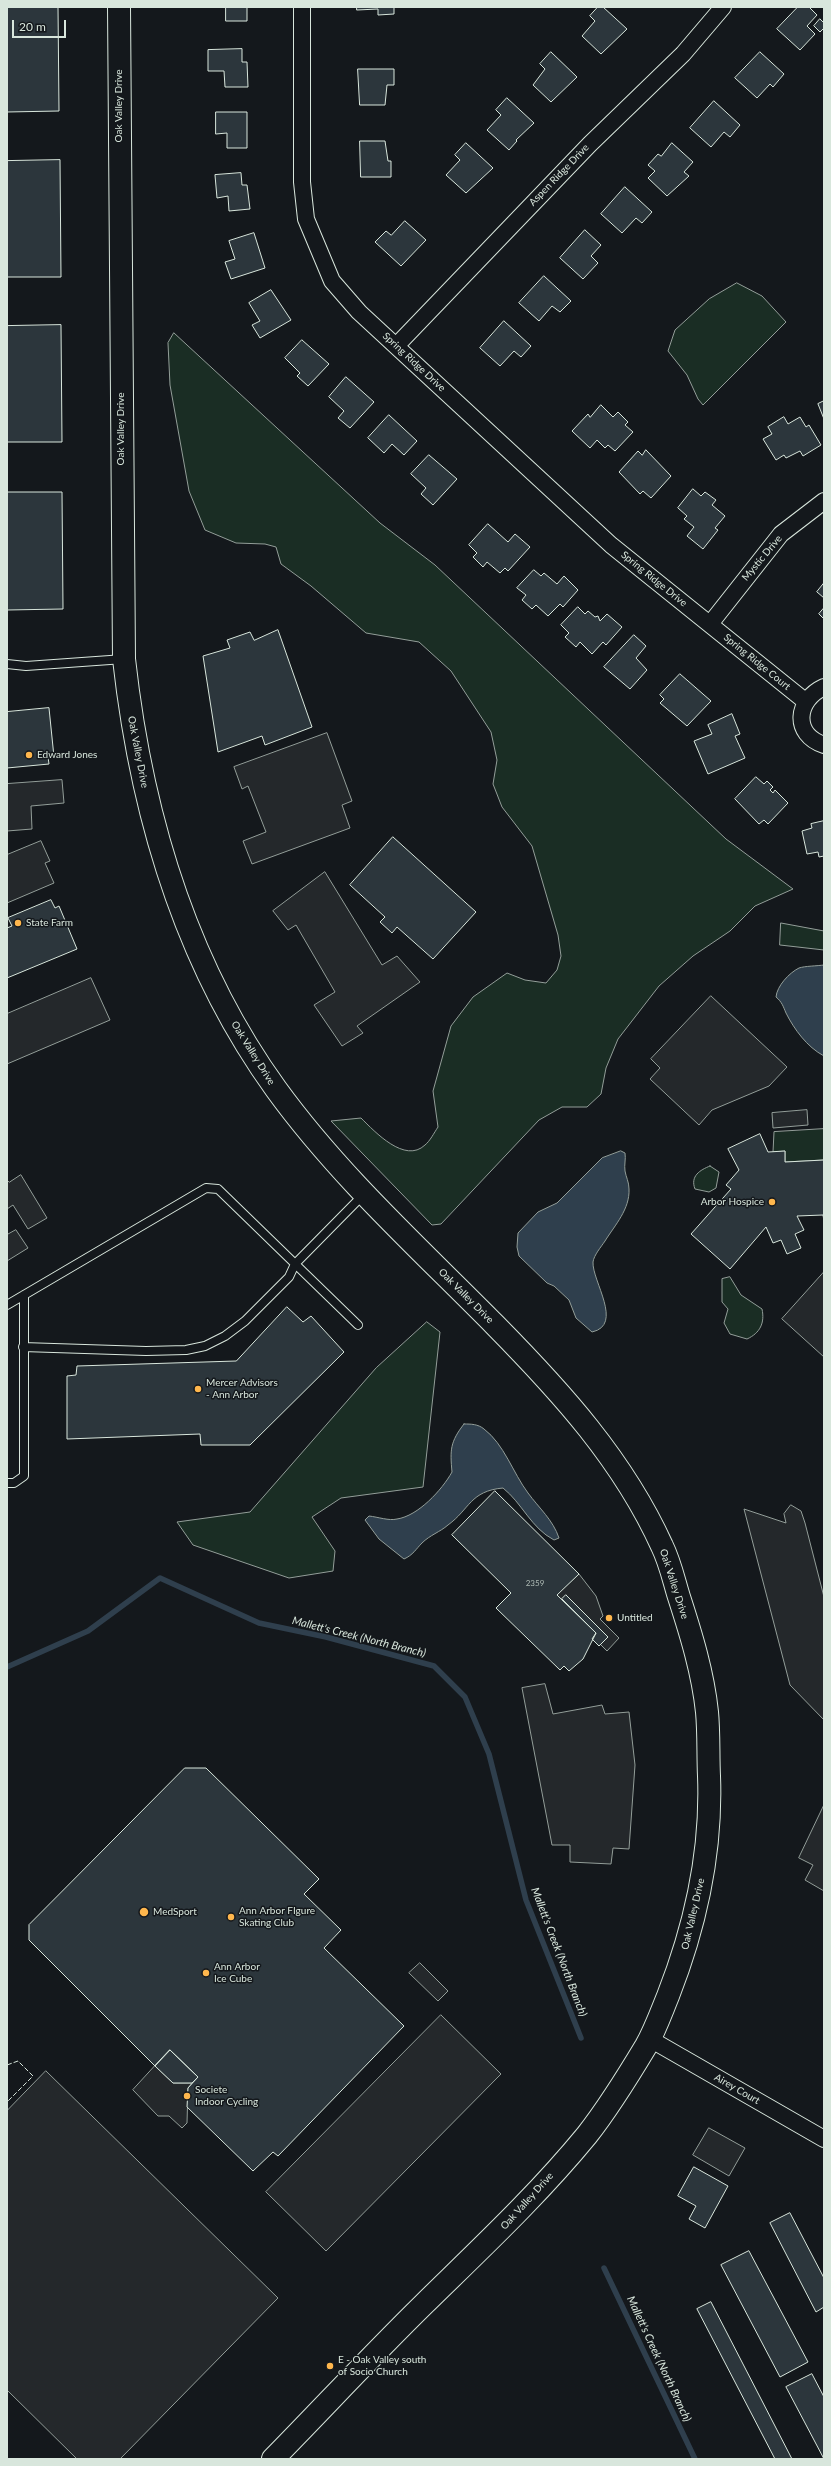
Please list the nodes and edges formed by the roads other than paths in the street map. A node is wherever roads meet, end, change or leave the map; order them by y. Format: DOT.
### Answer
graph roads {
  1 [pos="118,7"];
  2 [pos="302,7"];
  3 [pos="723,7"];
  4 [pos="397,345"];
  5 [pos="824,501"];
  6 [pos="710,624"];
  7 [pos="124,659"];
  8 [pos="7,664"];
  9 [pos="824,687"];
  10 [pos="805,701"];
  11 [pos="824,746"];
  12 [pos="365,1193"];
  13 [pos="295,1264"];
  14 [pos="24,1295"];
  15 [pos="7,1305"];
  16 [pos="358,1325"];
  17 [pos="23,1347"];
  18 [pos="7,1483"];
  19 [pos="650,2039"];
  20 [pos="824,2139"];
  21 [pos="273,2459"];
  1 -- 7 [label="street, Oak Valley Drive"];
  2 -- 4 [label="street, Spring Ridge Drive"];
  3 -- 4 [label="street, Aspen Ridge Drive"];
  4 -- 6 [label="street, Spring Ridge Drive"];
  5 -- 6 [label="street, Mystic Drive"];
  6 -- 10 [label="street, Spring Ridge Court"];
  7 -- 8 [label="lane"];
  7 -- 12 [label="street, Oak Valley Drive"];
  9 -- 10 [label="street"];
  10 -- 11 [label="street"];
  12 -- 13 [label="lane"];
  12 -- 19 [label="street, Oak Valley Drive"];
  13 -- 14 [label="lane"];
  13 -- 16 [label="lane"];
  13 -- 17 [label="lane"];
  14 -- 15 [label="lane"];
  14 -- 17 [label="lane"];
  17 -- 18 [label="lane"];
  19 -- 20 [label="street, Airey Court"];
  19 -- 21 [label="street, Oak Valley Drive"];
}
